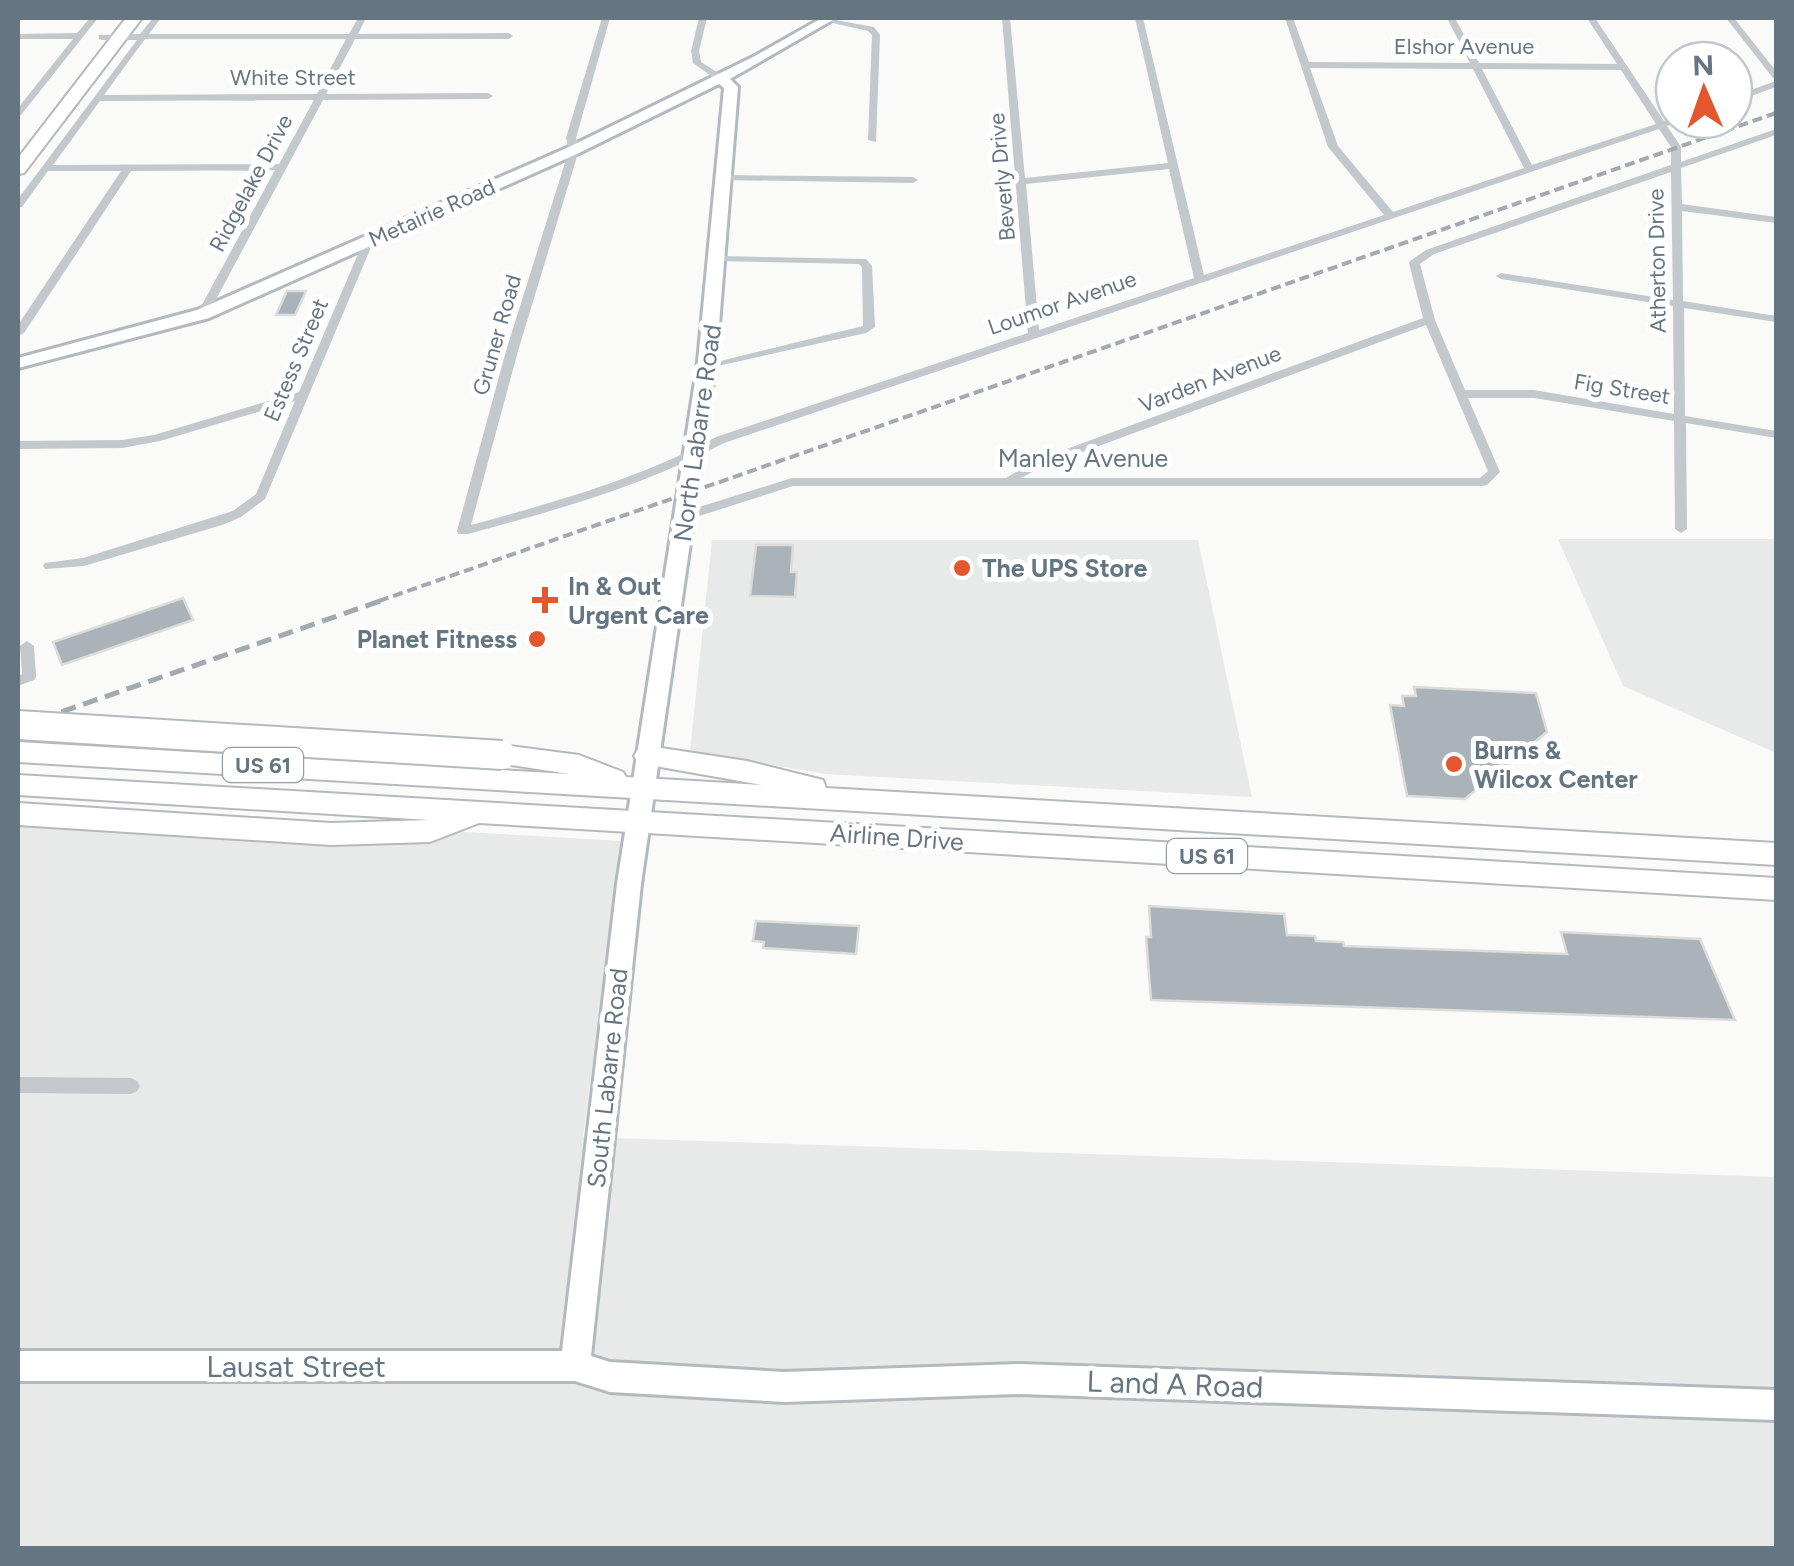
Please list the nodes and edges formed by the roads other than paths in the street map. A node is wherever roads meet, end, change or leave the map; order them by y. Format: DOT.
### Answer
graph roads {
  1 [pos="94,18"];
  2 [pos="117,18"];
  3 [pos="134,18"];
  4 [pos="157,18"];
  5 [pos="362,18"];
  6 [pos="606,18"];
  7 [pos="703,18"];
  8 [pos="828,18"];
  9 [pos="1006,18"];
  10 [pos="1139,18"];
  11 [pos="1289,18"];
  12 [pos="1452,18"];
  13 [pos="1591,18"];
  14 [pos="1730,18"];
  15 [pos="18,36"];
  16 [pos="80,36"];
  17 [pos="143,36"];
  18 [pos="353,36"];
  19 [pos="509,36"];
  20 [pos="111,37"];
  21 [pos="1306,66"];
  22 [pos="1477,66"];
  23 [pos="1623,67"];
  24 [pos="1776,76"];
  25 [pos="720,78"];
  26 [pos="488,96"];
  27 [pos="320,97"];
  28 [pos="18,98"];
  29 [pos="30,98"];
  30 [pos="98,98"];
  31 [pos="1654,112"];
  32 [pos="18,113"];
  33 [pos="1654,128"];
  34 [pos="24,132"];
  35 [pos="1776,132"];
  36 [pos="873,140"];
  37 [pos="1671,140"];
  38 [pos="18,146"];
  39 [pos="574,150"];
  40 [pos="1171,166"];
  41 [pos="280,167"];
  42 [pos="48,168"];
  43 [pos="128,168"];
  44 [pos="1529,168"];
  45 [pos="1675,168"];
  46 [pos="18,169"];
  47 [pos="727,178"];
  48 [pos="913,180"];
  49 [pos="1024,181"];
  50 [pos="18,206"];
  51 [pos="1678,207"];
  52 [pos="1390,215"];
  53 [pos="1776,220"];
  54 [pos="370,240"];
  55 [pos="720,259"];
  56 [pos="1500,276"];
  57 [pos="1199,278"];
  58 [pos="1678,303"];
  59 [pos="203,314"];
  60 [pos="1776,319"];
  61 [pos="1429,320"];
  62 [pos="18,333"];
  63 [pos="1034,334"];
  64 [pos="18,363"];
  65 [pos="708,367"];
  66 [pos="1460,394"];
  67 [pos="302,395"];
  68 [pos="1679,418"];
  69 [pos="1776,436"];
  70 [pos="18,445"];
  71 [pos="693,456"];
  72 [pos="1008,480"];
  73 [pos="685,516"];
  74 [pos="1680,530"];
  75 [pos="463,531"];
  76 [pos="50,566"];
  77 [pos="26,646"];
  78 [pos="18,680"];
  79 [pos="18,725"];
  80 [pos="18,752"];
  81 [pos="648,756"];
  82 [pos="18,785"];
  83 [pos="643,790"];
  84 [pos="852,802"];
  85 [pos="482,813"];
  86 [pos="18,814"];
  87 [pos="638,821"];
  88 [pos="1208,822"];
  89 [pos="1076,848"];
  90 [pos="1776,854"];
  91 [pos="1776,889"];
  92 [pos="18,1085"];
  93 [pos="130,1086"];
  94 [pos="18,1366"];
  95 [pos="575,1366"];
  96 [pos="1776,1406"];
  1 -- 16 [label="street"];
  2 -- 20 [label="highway"];
  3 -- 20 [label="highway"];
  4 -- 17 [label="street"];
  5 -- 18 [label="street, Ridgelake Drive"];
  6 -- 39 [label="street, Gruner Road"];
  7 -- 25 [label="street"];
  8 -- 25 [label="street, Metairie Road"];
  8 -- 36 [label="street"];
  9 -- 49 [label="street, Beverly Drive"];
  10 -- 40 [label="street"];
  11 -- 21 [label="street"];
  12 -- 22 [label="street"];
  13 -- 23 [label="street, Atherton Drive"];
  14 -- 24 [label="street"];
  15 -- 16 [label="street"];
  16 -- 29 [label="street"];
  17 -- 18 [label="street"];
  17 -- 20 [label="street"];
  17 -- 30 [label="street"];
  18 -- 19 [label="street"];
  18 -- 27 [label="street, Ridgelake Drive"];
  20 -- 34 [label="highway"];
  20 -- 46 [label="highway"];
  21 -- 22 [label="street, Elshor Avenue"];
  21 -- 52 [label="street"];
  22 -- 23 [label="street, Elshor Avenue"];
  22 -- 44 [label="street"];
  23 -- 31 [label="street, Atherton Drive"];
  25 -- 39 [label="street, Metairie Road"];
  25 -- 47 [label="street, North Labarre Road"];
  26 -- 27 [label="street, White Street"];
  27 -- 30 [label="street, White Street"];
  27 -- 41 [label="street, Ridgelake Drive"];
  28 -- 29 [label="street"];
  29 -- 32 [label="street"];
  30 -- 42 [label="street"];
  33 -- 44 [label="street, Loumor Avenue"];
  34 -- 38 [label="highway"];
  35 -- 45 [label="street"];
  37 -- 45 [label="street, Atherton Drive"];
  39 -- 54 [label="street, Metairie Road"];
  39 -- 75 [label="street, Gruner Road"];
  40 -- 49 [label="street"];
  40 -- 57 [label="street"];
  41 -- 43 [label="street"];
  41 -- 59 [label="street, Ridgelake Drive"];
  42 -- 43 [label="street"];
  42 -- 50 [label="street"];
  43 -- 62 [label="street"];
  44 -- 52 [label="street, Loumor Avenue"];
  45 -- 51 [label="street, Atherton Drive"];
  45 -- 61 [label="street"];
  47 -- 48 [label="street"];
  47 -- 55 [label="street, North Labarre Road"];
  49 -- 63 [label="street, Beverly Drive"];
  51 -- 53 [label="street"];
  51 -- 58 [label="street, Atherton Drive"];
  52 -- 57 [label="street, Loumor Avenue"];
  54 -- 59 [label="street, Metairie Road"];
  54 -- 67 [label="street, Estess Street"];
  55 -- 65 [label="street, North Labarre Road"];
  55 -- 65 [label="street"];
  56 -- 58 [label="street"];
  57 -- 63 [label="street, Loumor Avenue"];
  58 -- 60 [label="street"];
  58 -- 68 [label="street, Atherton Drive"];
  59 -- 64 [label="street, Metairie Road"];
  61 -- 66 [label="street"];
  61 -- 72 [label="street, Varden Avenue"];
  63 -- 71 [label="street, Loumor Avenue"];
  65 -- 71 [label="street, North Labarre Road"];
  66 -- 68 [label="street, Fig Street"];
  66 -- 72 [label="street, Manley Avenue"];
  67 -- 70 [label="street"];
  67 -- 76 [label="street, Estess Street"];
  68 -- 69 [label="street, Fig Street"];
  68 -- 74 [label="street, Atherton Drive"];
  71 -- 73 [label="street, North Labarre Road"];
  71 -- 75 [label="street, Loumor Avenue"];
  72 -- 73 [label="street, Manley Avenue"];
  73 -- 81 [label="street, North Labarre Road"];
  77 -- 78 [label="street"];
  79 -- 83 [label="highway, bridge"];
  80 -- 83 [label="highway, Airline Drive / US 61"];
  81 -- 83 [label="street, North Labarre Road"];
  81 -- 84 [label="highway"];
  82 -- 85 [label="highway, Airline Drive / US 61"];
  83 -- 84 [label="highway, Airline Drive / US 61"];
  83 -- 87 [label="street, South Labarre Road"];
  84 -- 88 [label="highway, Airline Drive / US 61"];
  85 -- 86 [label="highway"];
  85 -- 87 [label="highway, Airline Drive / US 61"];
  87 -- 89 [label="highway, Airline Drive / US 61"];
  87 -- 95 [label="street, South Labarre Road"];
  88 -- 89 [label="highway"];
  88 -- 90 [label="highway, Airline Drive / US 61"];
  89 -- 91 [label="highway, Airline Drive / US 61"];
  92 -- 93 [label="street"];
  94 -- 95 [label="street, Lausat Street"];
  95 -- 96 [label="street, L and A Road"];
}
